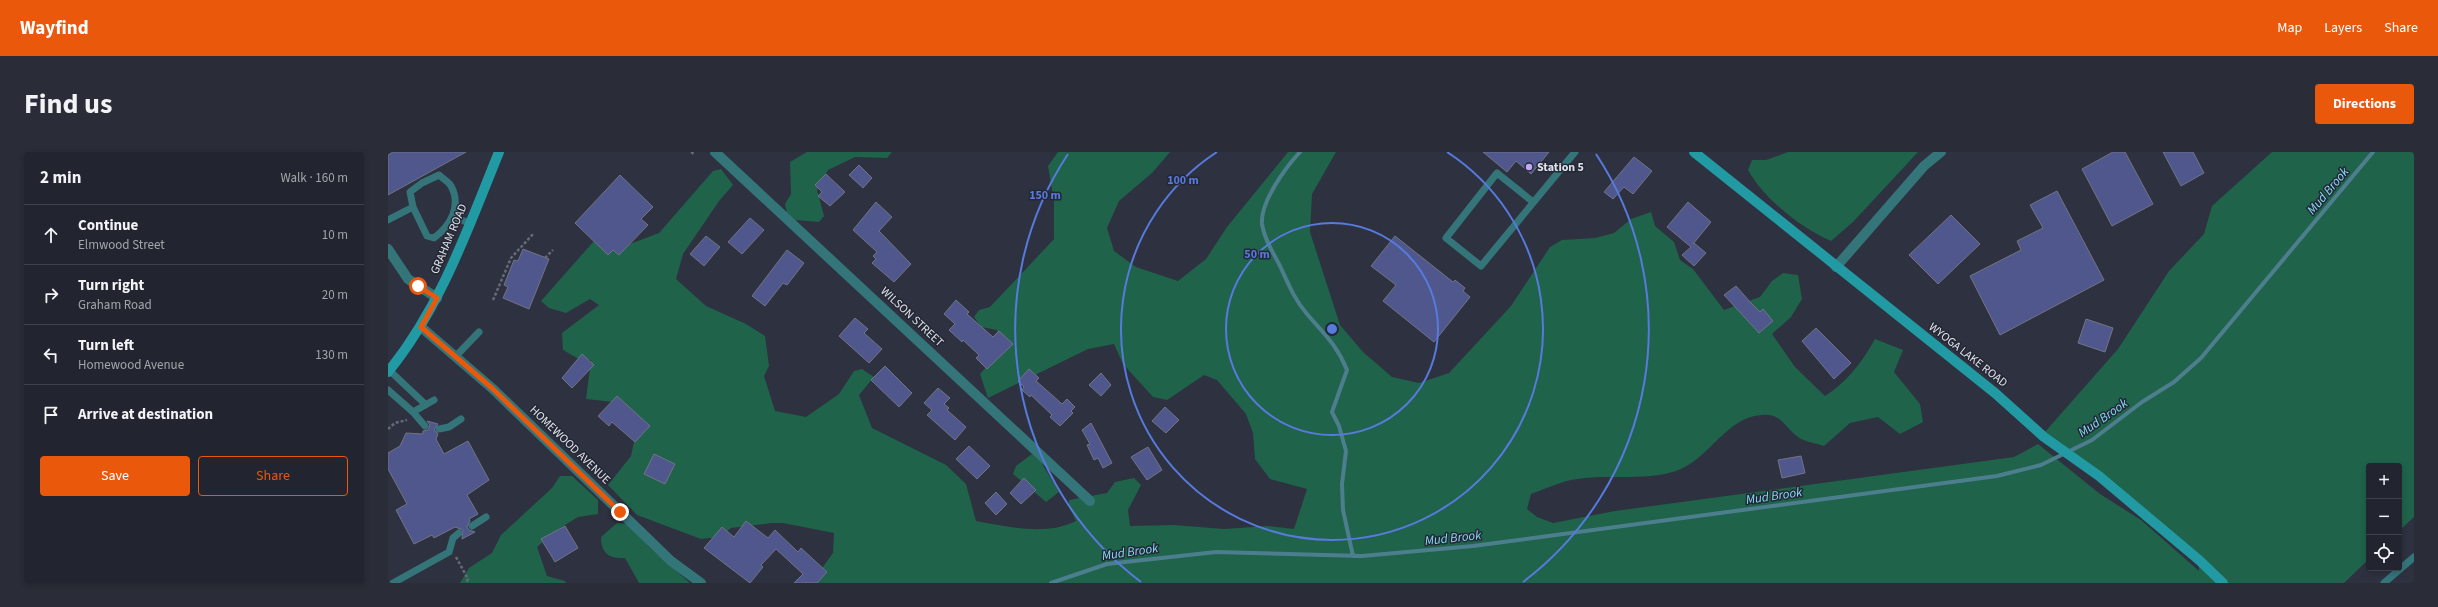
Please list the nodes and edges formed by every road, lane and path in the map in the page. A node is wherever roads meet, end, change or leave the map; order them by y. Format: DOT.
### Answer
graph roads {
  1 [pos="499,152"];
  2 [pos="715,152"];
  3 [pos="1575,152"];
  4 [pos="1694,152"];
  5 [pos="1941,152"];
  6 [pos="1533,202"];
  7 [pos="413,207"];
  8 [pos="452,217"];
  9 [pos="388,220"];
  10 [pos="470,223"];
  11 [pos="534,233"];
  12 [pos="388,249"];
  13 [pos="553,250"];
  14 [pos="546,258"];
  15 [pos="1836,267"];
  16 [pos="437,298"];
  17 [pos="493,300"];
  18 [pos="421,327"];
  19 [pos="478,332"];
  20 [pos="456,356"];
  21 [pos="389,371"];
  22 [pos="388,390"];
  23 [pos="434,400"];
  24 [pos="425,404"];
  25 [pos="413,412"];
  26 [pos="461,419"];
  27 [pos="411,421"];
  28 [pos="425,426"];
  29 [pos="388,429"];
  30 [pos="439,429"];
  31 [pos="1090,501"];
  32 [pos="486,517"];
  33 [pos="472,526"];
  34 [pos="459,533"];
  35 [pos="455,555"];
  36 [pos="2414,557"];
  37 [pos="393,583"];
  38 [pos="466,583"];
  39 [pos="701,583"];
  40 [pos="2223,583"];
  41 [pos="2384,583"];
  1 -- 10 [label="street, GRAHAM ROAD"];
  2 -- 31 [label="street, WILSON STREET"];
  3 -- 6 [label="lane"];
  4 -- 15 [label="street, WYOGA LAKE ROAD"];
  5 -- 15 [label="street"];
  6 -- 6 [label="lane"];
  7 -- 8 [label="lane"];
  7 -- 8 [label="lane"];
  7 -- 9 [label="lane"];
  8 -- 10 [label="lane"];
  10 -- 16 [label="street, GRAHAM ROAD"];
  11 -- 17 [label="path"];
  12 -- 16 [label="street"];
  13 -- 14 [label="path"];
  15 -- 40 [label="street, WYOGA LAKE ROAD"];
  16 -- 18 [label="street, GRAHAM ROAD"];
  18 -- 20 [label="street, HOMEWOOD AVENUE"];
  18 -- 21 [label="street, GRAHAM ROAD"];
  19 -- 20 [label="lane"];
  20 -- 39 [label="street, HOMEWOOD AVENUE"];
  21 -- 24 [label="lane"];
  22 -- 25 [label="lane"];
  23 -- 24 [label="lane"];
  24 -- 25 [label="lane"];
  25 -- 28 [label="lane"];
  26 -- 30 [label="lane"];
  27 -- 29 [label="path"];
  32 -- 33 [label="lane"];
  34 -- 37 [label="lane"];
  35 -- 38 [label="path"];
  36 -- 41 [label="lane"];
}
